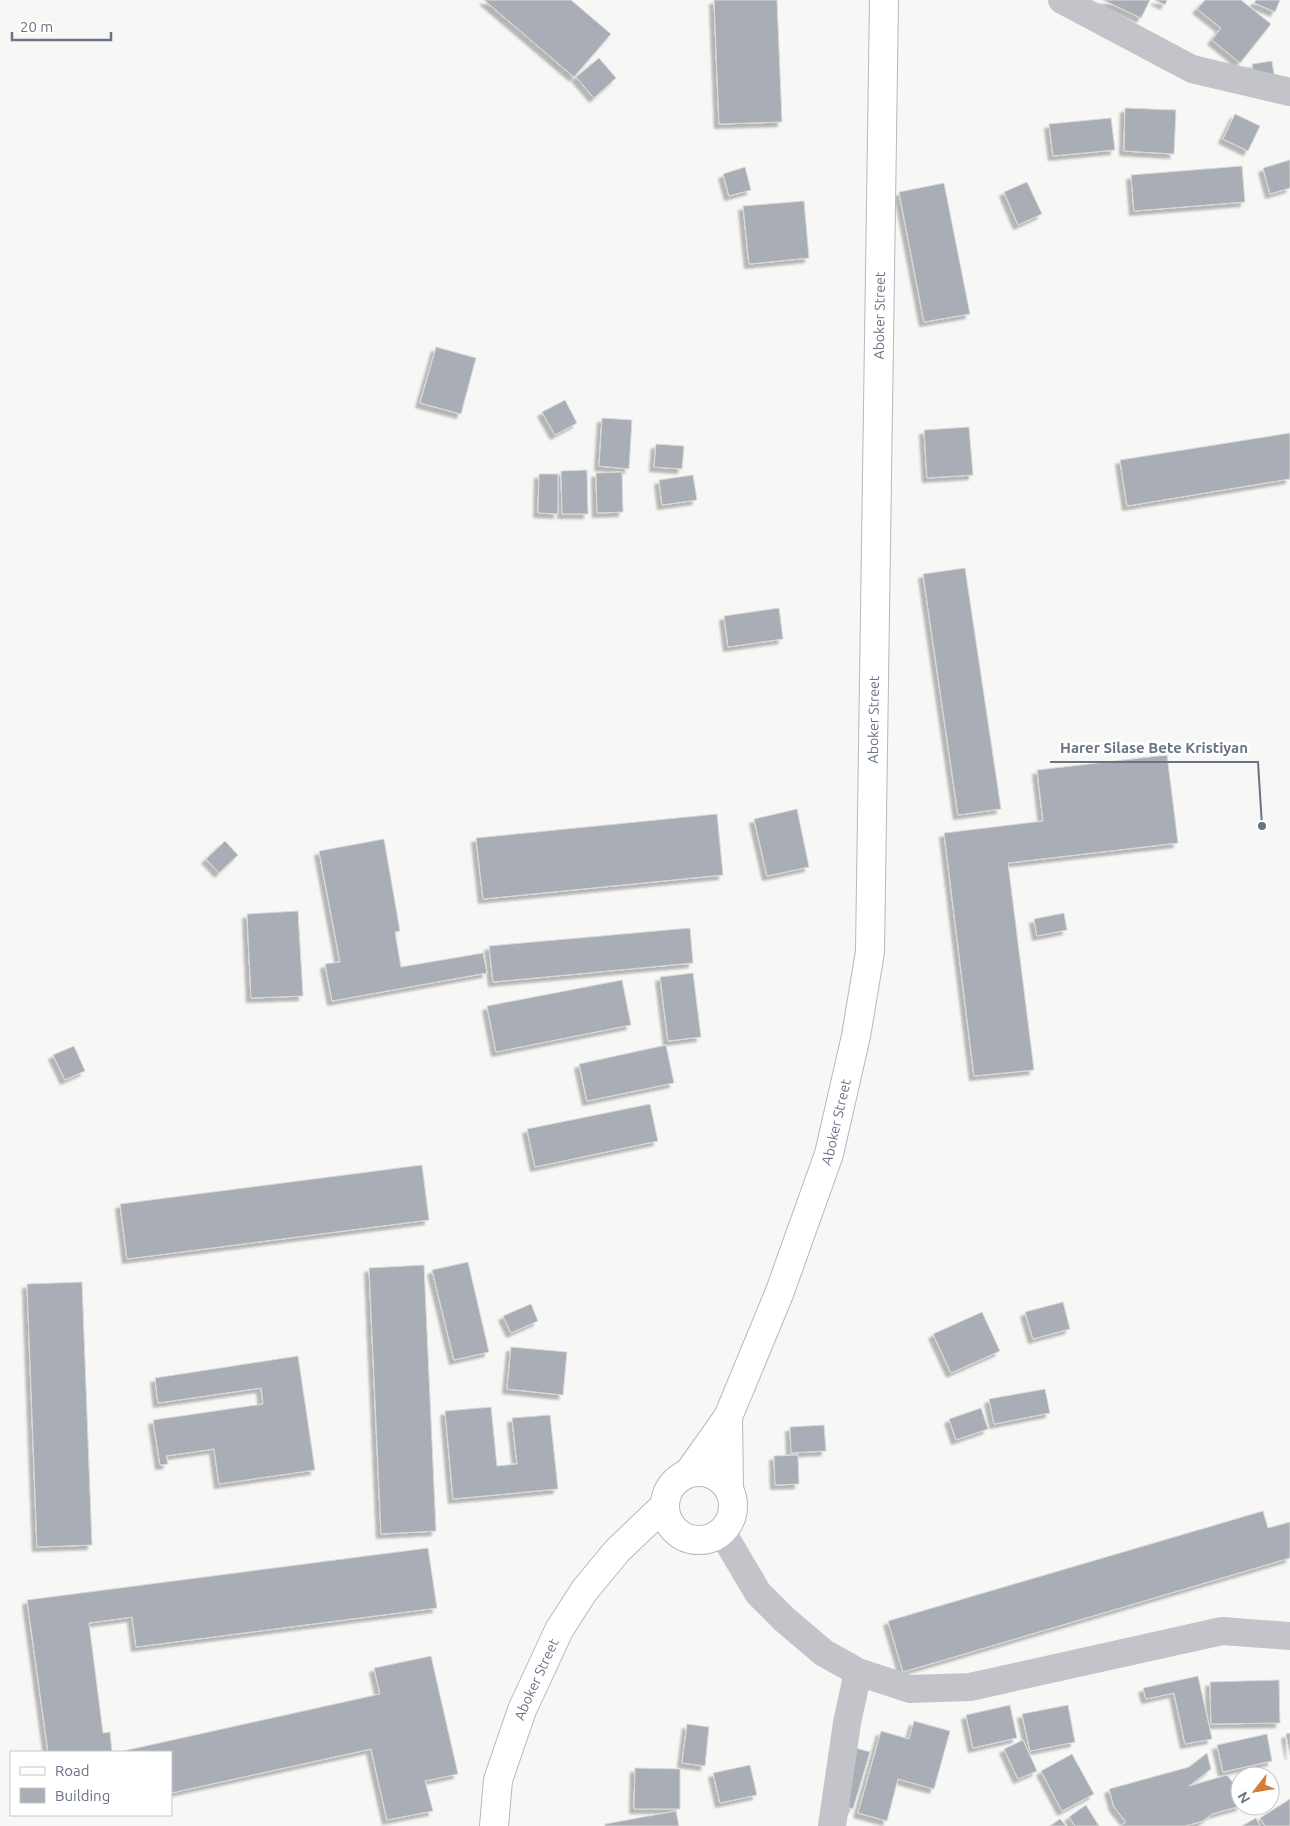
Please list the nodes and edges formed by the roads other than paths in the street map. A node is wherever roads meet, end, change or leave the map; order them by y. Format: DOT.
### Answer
graph roads {
  1 [pos="884,0"];
  2 [pos="1062,0"];
  3 [pos="1290,92"];
  4 [pos="728,1417"];
  5 [pos="689,1472"];
  6 [pos="729,1489"];
  7 [pos="664,1506"];
  8 [pos="722,1532"];
  9 [pos="679,1535"];
  10 [pos="616,1551"];
  11 [pos="1290,1636"];
  12 [pos="858,1672"];
  13 [pos="494,1826"];
  14 [pos="832,1826"];
  1 -- 4 [label="main road, Aboker Street"];
  2 -- 3 [label="street"];
  4 -- 5 [label="main road"];
  4 -- 6 [label="main road"];
  5 -- 6 [label="main road"];
  5 -- 7 [label="main road"];
  6 -- 8 [label="main road"];
  7 -- 9 [label="main road"];
  7 -- 10 [label="main road, Aboker Street"];
  8 -- 9 [label="main road"];
  8 -- 12 [label="street"];
  9 -- 10 [label="main road"];
  10 -- 13 [label="main road, Aboker Street"];
  11 -- 12 [label="street"];
  12 -- 14 [label="street"];
}
